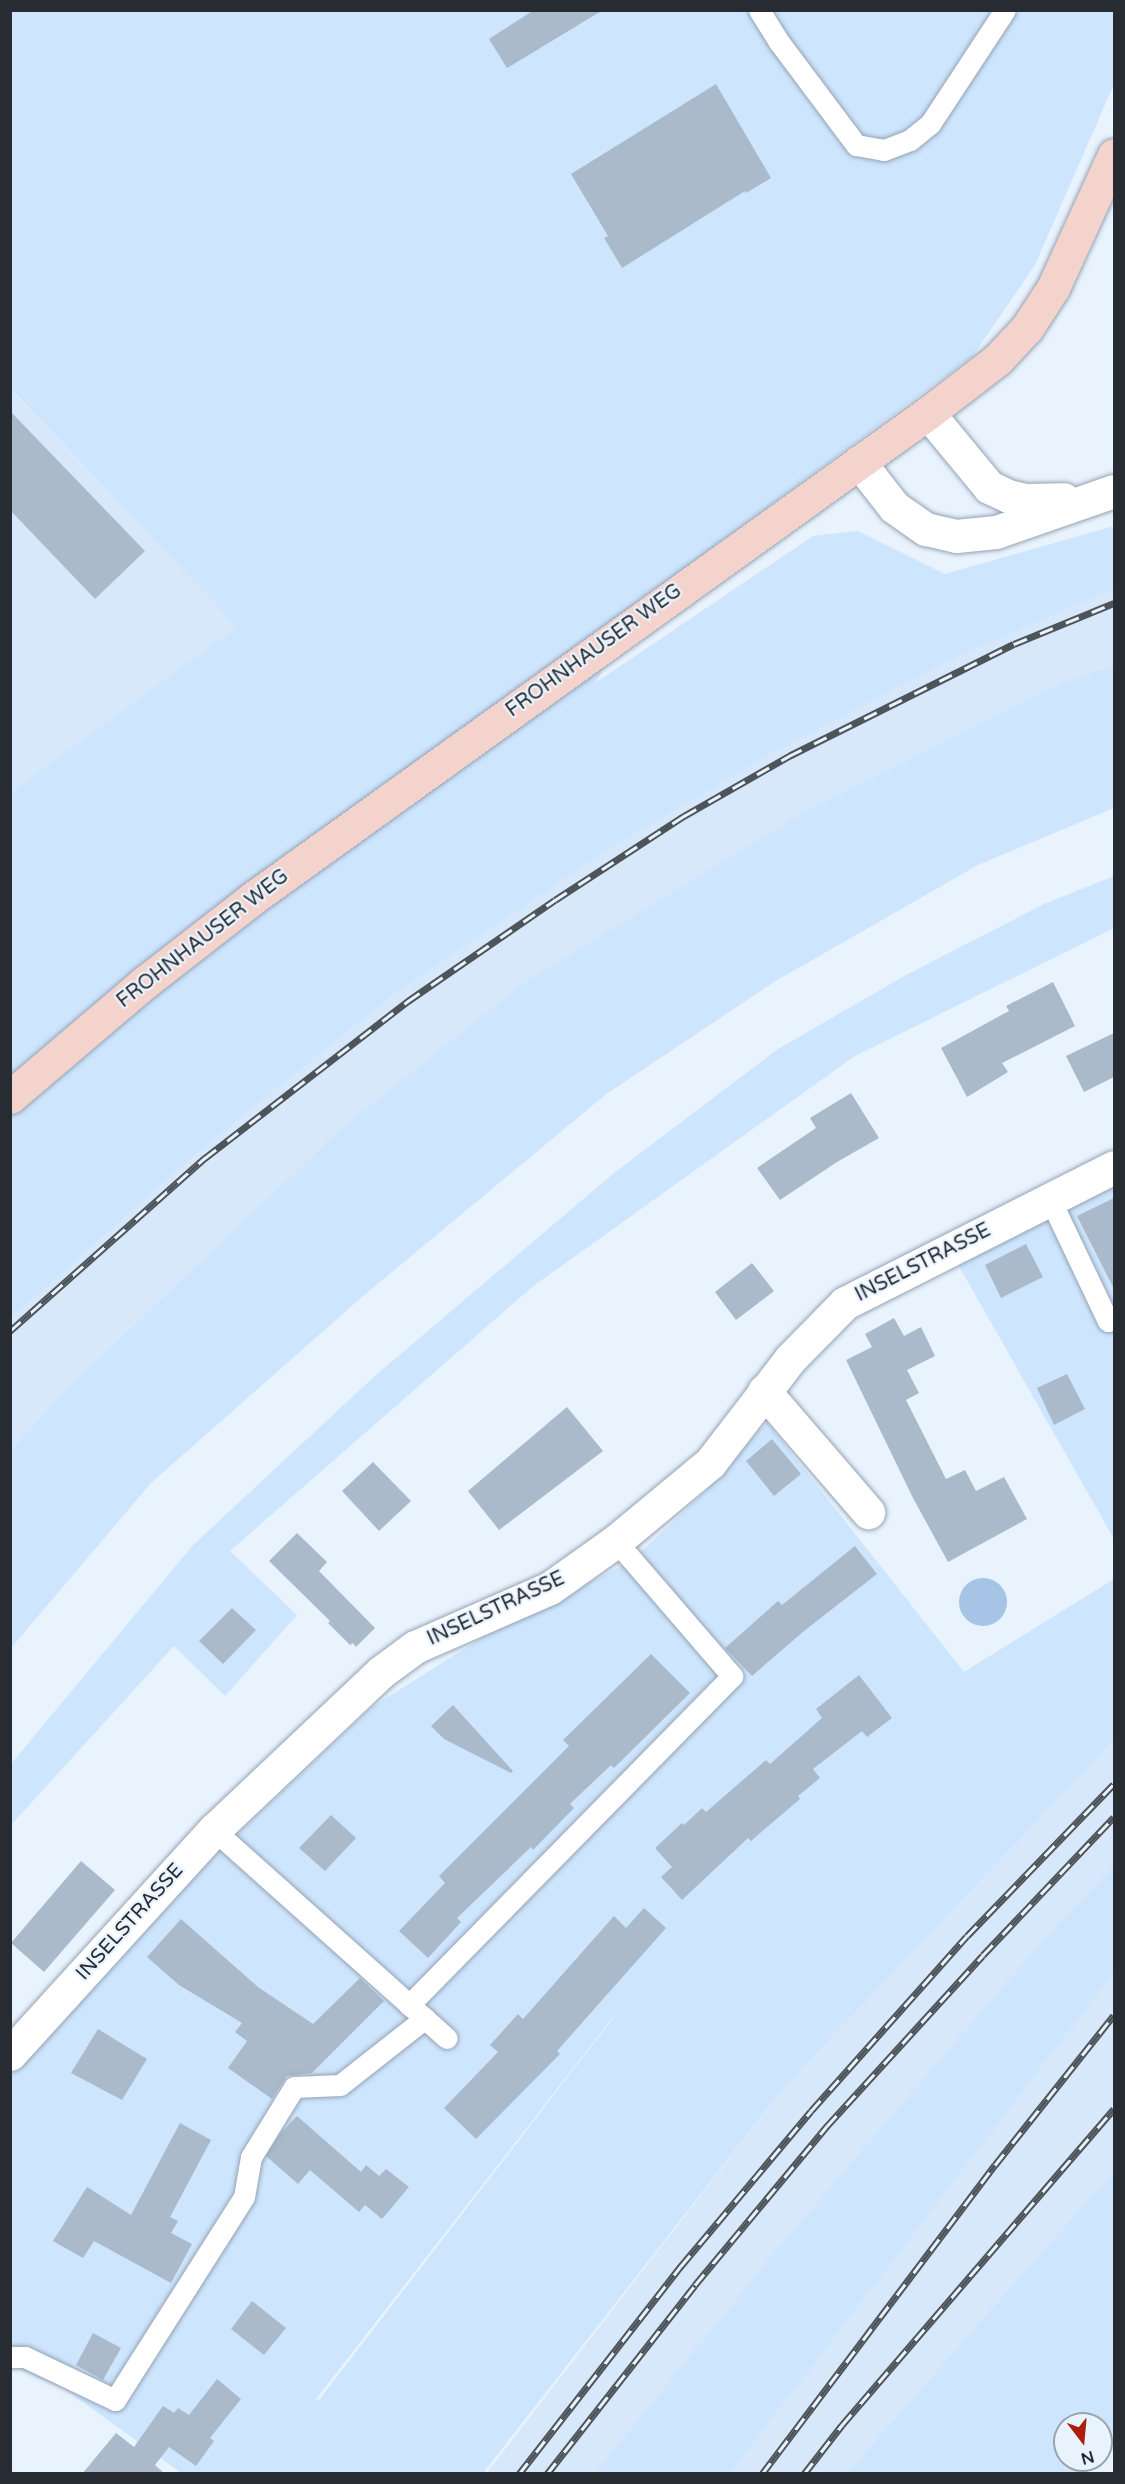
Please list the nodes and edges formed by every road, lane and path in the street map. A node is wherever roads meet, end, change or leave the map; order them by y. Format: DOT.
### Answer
graph roads {
  1 [pos="759,10"];
  2 [pos="1005,10"];
  3 [pos="1114,155"];
  4 [pos="928,413"];
  5 [pos="859,462"];
  6 [pos="1104,495"];
  7 [pos="10,1097"];
  8 [pos="1114,1167"];
  9 [pos="1050,1199"];
  10 [pos="1114,1318"];
  11 [pos="764,1391"];
  12 [pos="868,1512"];
  13 [pos="616,1541"];
  14 [pos="214,1830"];
  15 [pos="417,2011"];
  16 [pos="447,2038"];
  17 [pos="10,2054"];
  18 [pos="10,2357"];
  1 -- 2 [label="lane"];
  3 -- 4 [label="main road, FROHNHAUSER WEG"];
  4 -- 5 [label="main road, FROHNHAUSER WEG"];
  4 -- 6 [label="street"];
  5 -- 6 [label="street"];
  5 -- 7 [label="main road, FROHNHAUSER WEG"];
  8 -- 9 [label="street, INSELSTRASSE"];
  9 -- 10 [label="lane"];
  9 -- 11 [label="street, INSELSTRASSE"];
  11 -- 12 [label="street"];
  11 -- 13 [label="street, INSELSTRASSE"];
  13 -- 14 [label="street, INSELSTRASSE"];
  13 -- 15 [label="lane"];
  14 -- 15 [label="lane"];
  14 -- 17 [label="street, INSELSTRASSE"];
  15 -- 16 [label="lane"];
  15 -- 18 [label="lane"];
}
